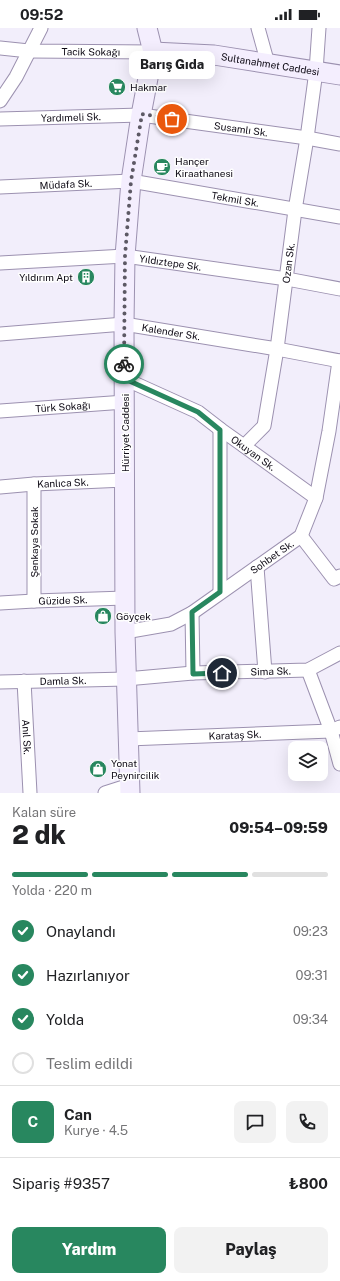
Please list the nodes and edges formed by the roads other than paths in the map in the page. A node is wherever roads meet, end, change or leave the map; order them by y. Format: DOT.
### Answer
graph roads {
  1 [pos="41,28"];
  2 [pos="147,28"];
  3 [pos="258,28"];
  4 [pos="319,28"];
  5 [pos="0,48"];
  6 [pos="29,51"];
  7 [pos="153,52"];
  8 [pos="268,64"];
  9 [pos="316,71"];
  10 [pos="340,75"];
  11 [pos="0,101"];
  12 [pos="142,114"];
  13 [pos="0,119"];
  14 [pos="307,138"];
  15 [pos="340,144"];
  16 [pos="131,181"];
  17 [pos="0,187"];
  18 [pos="295,210"];
  19 [pos="340,217"];
  20 [pos="125,256"];
  21 [pos="0,263"];
  22 [pos="287,279"];
  23 [pos="340,288"];
  24 [pos="124,324"];
  25 [pos="0,334"];
  26 [pos="277,349"];
  27 [pos="340,361"];
  28 [pos="125,379"];
  29 [pos="125,402"];
  30 [pos="0,411"];
  31 [pos="220,430"];
  32 [pos="244,446"];
  33 [pos="125,480"];
  34 [pos="34,484"];
  35 [pos="0,487"];
  36 [pos="316,498"];
  37 [pos="301,536"];
  38 [pos="257,567"];
  39 [pos="340,576"];
  40 [pos="220,592"];
  41 [pos="125,598"];
  42 [pos="34,601"];
  43 [pos="0,603"];
  44 [pos="192,612"];
  45 [pos="125,632"];
  46 [pos="340,653"];
  47 [pos="308,670"];
  48 [pos="264,672"];
  49 [pos="193,674"];
  50 [pos="126,679"];
  51 [pos="24,681"];
  52 [pos="0,682"];
  53 [pos="335,729"];
  54 [pos="128,739"];
  55 [pos="340,764"];
  56 [pos="130,789"];
  57 [pos="30,793"];
  58 [pos="105,793"];
  1 -- 6 [label="street"];
  2 -- 7 [label="street, Hürriyet Caddesi"];
  3 -- 8 [label="street"];
  4 -- 9 [label="street, Ozan Sk."];
  5 -- 6 [label="street, Tacik Sokağı"];
  6 -- 7 [label="street, Tacik Sokağı"];
  6 -- 11 [label="street"];
  7 -- 8 [label="street, Sultanahmet Caddesi"];
  7 -- 12 [label="street, Hürriyet Caddesi"];
  8 -- 9 [label="street, Sultanahmet Caddesi"];
  9 -- 10 [label="street, Sultanahmet Caddesi"];
  9 -- 14 [label="street, Ozan Sk."];
  12 -- 13 [label="street, Yardımeli Sk."];
  12 -- 14 [label="street, Susamlı Sk."];
  12 -- 16 [label="street, Hürriyet Caddesi"];
  14 -- 15 [label="street, Susamlı Sk."];
  14 -- 18 [label="street, Ozan Sk."];
  16 -- 17 [label="street, Müdafa Sk."];
  16 -- 18 [label="street, Tekmil Sk."];
  16 -- 20 [label="street, Hürriyet Caddesi"];
  18 -- 19 [label="street, Tekmil Sk."];
  18 -- 22 [label="street, Ozan Sk."];
  20 -- 21 [label="street, Yıldıztepe Sk."];
  20 -- 22 [label="street, Yıldıztepe Sk."];
  20 -- 24 [label="street, Hürriyet Caddesi"];
  22 -- 23 [label="street, Yıldıztepe Sk."];
  22 -- 26 [label="street, Ozan Sk."];
  24 -- 25 [label="street, Kalender Sk."];
  24 -- 26 [label="street, Kalender Sk."];
  24 -- 28 [label="street, Hürriyet Caddesi"];
  26 -- 27 [label="street, Kalender Sk."];
  26 -- 32 [label="street, Ozan Sk."];
  27 -- 36 [label="street, Sohbet Sk."];
  28 -- 29 [label="street, Hürriyet Caddesi"];
  28 -- 31 [label="street, Okuyan Sk."];
  29 -- 30 [label="street, Türk Sokağı"];
  29 -- 33 [label="street, Hürriyet Caddesi"];
  31 -- 32 [label="street, Okuyan Sk."];
  31 -- 40 [label="street"];
  32 -- 36 [label="street, Okuyan Sk."];
  33 -- 34 [label="street, Kanlıca Sk."];
  33 -- 41 [label="street, Hürriyet Caddesi"];
  34 -- 35 [label="street, Kanlıca Sk."];
  34 -- 42 [label="street, Şenkaya Sokak"];
  36 -- 37 [label="street, Sohbet Sk."];
  37 -- 38 [label="street, Sohbet Sk."];
  37 -- 39 [label="street"];
  38 -- 40 [label="street, Sohbet Sk."];
  38 -- 48 [label="street"];
  40 -- 44 [label="street, Sohbet Sk."];
  41 -- 42 [label="street, Güzide Sk."];
  41 -- 45 [label="street, Hürriyet Caddesi"];
  42 -- 43 [label="street, Güzide Sk."];
  44 -- 45 [label="street, Sohbet Sk."];
  44 -- 49 [label="street"];
  45 -- 50 [label="street, Hürriyet Caddesi"];
  46 -- 47 [label="street, Sima Sk."];
  47 -- 48 [label="street, Sima Sk."];
  47 -- 53 [label="street"];
  48 -- 49 [label="street, Sima Sk."];
  49 -- 50 [label="street, Sima Sk."];
  50 -- 51 [label="street, Damla Sk."];
  50 -- 54 [label="street, Hürriyet Caddesi"];
  51 -- 52 [label="street, Damla Sk."];
  51 -- 57 [label="street, Anıl Sk."];
  53 -- 54 [label="street, Karataş Sk."];
  53 -- 55 [label="street"];
  54 -- 56 [label="street, Hürriyet Caddesi"];
  56 -- 58 [label="street"];
}
